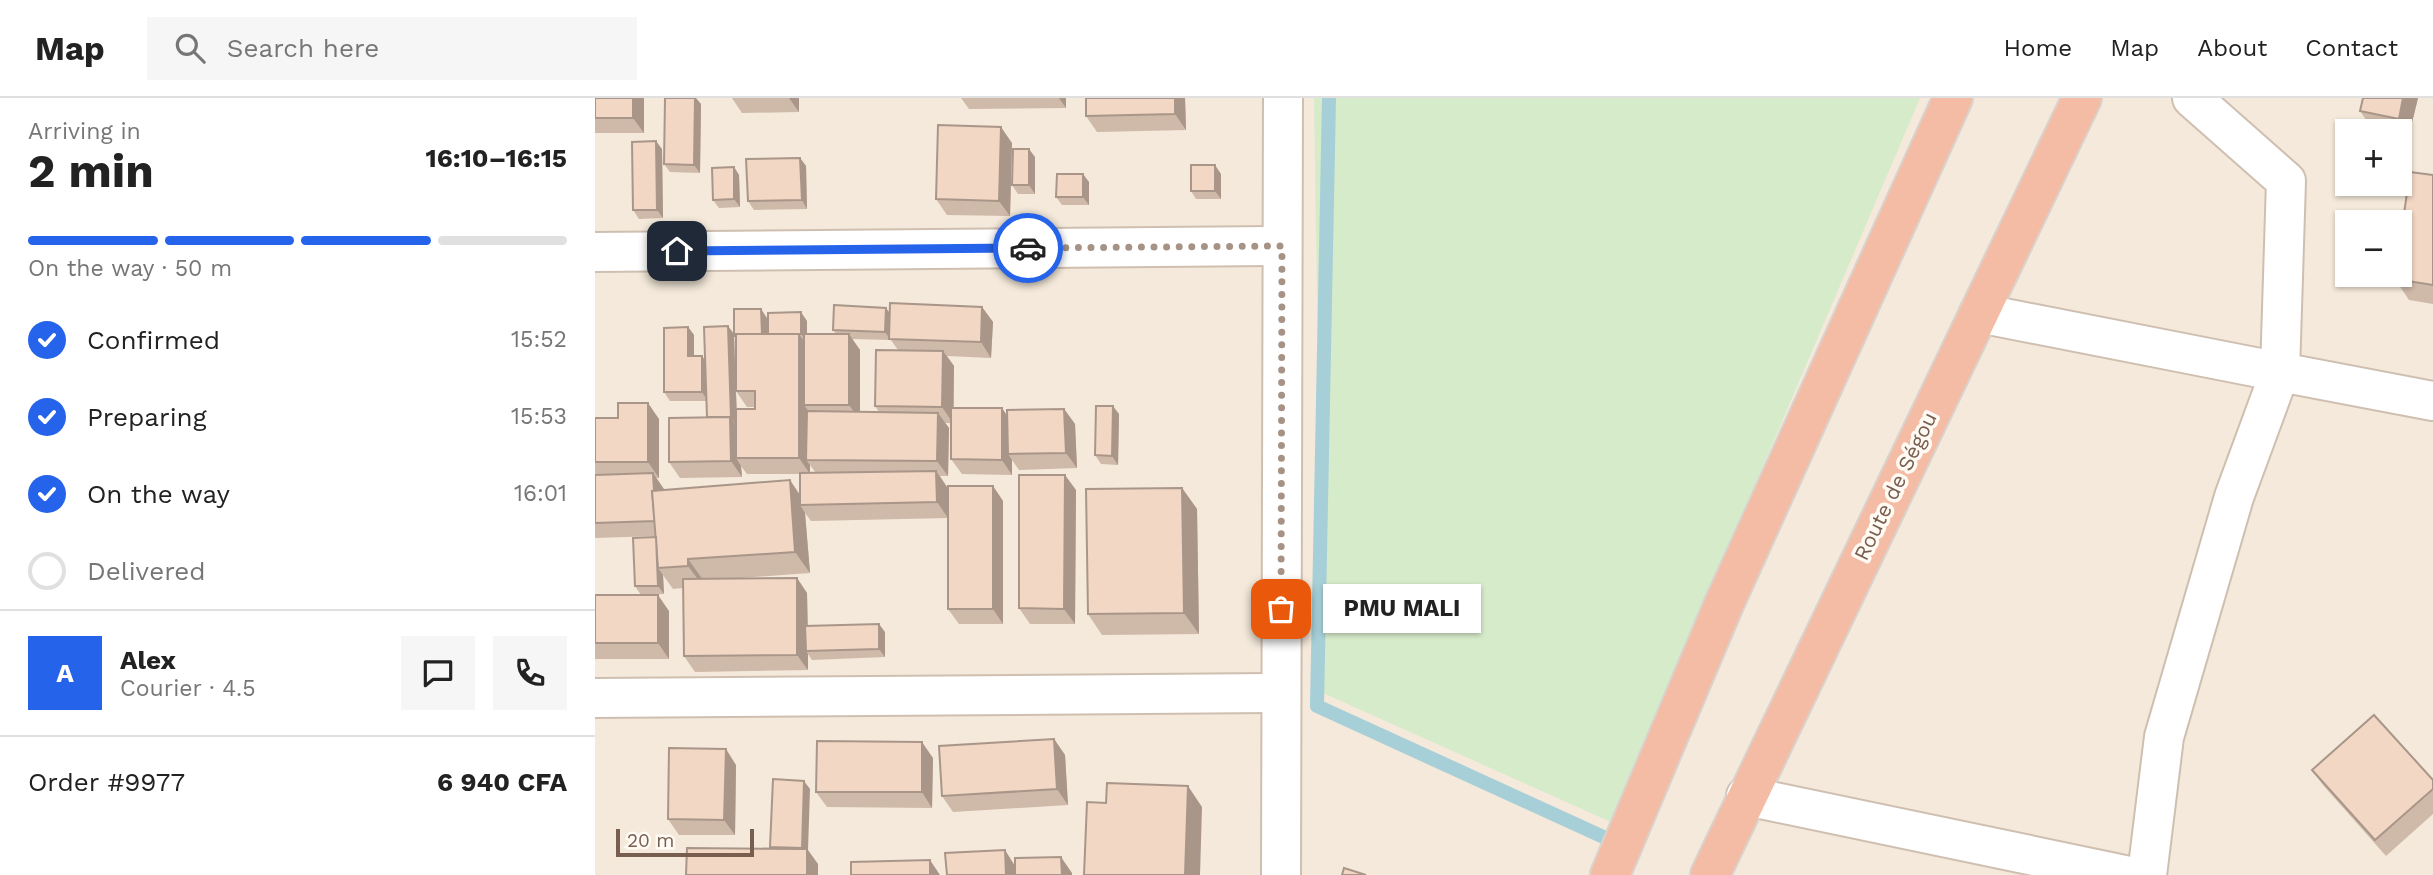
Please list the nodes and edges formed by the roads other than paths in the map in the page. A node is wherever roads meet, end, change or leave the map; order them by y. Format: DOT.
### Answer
graph roads {
  1 [pos="1283,98"];
  2 [pos="1953,98"];
  3 [pos="2083,98"];
  4 [pos="2192,98"];
  5 [pos="1282,246"];
  6 [pos="595,252"];
  7 [pos="1979,313"];
  8 [pos="2280,372"];
  9 [pos="2433,401"];
  10 [pos="1281,693"];
  11 [pos="595,698"];
  12 [pos="1746,796"];
  13 [pos="1282,875"];
  14 [pos="1609,875"];
  15 [pos="1710,875"];
  16 [pos="2125,875"];
  17 [pos="2147,875"];
  1 -- 5 [label="street"];
  2 -- 14 [label="highway"];
  3 -- 7 [label="highway, Route de Ségou"];
  4 -- 8 [label="street"];
  5 -- 6 [label="street"];
  5 -- 10 [label="street"];
  7 -- 8 [label="street"];
  7 -- 12 [label="highway, Route de Ségou"];
  8 -- 9 [label="street"];
  8 -- 17 [label="street"];
  10 -- 11 [label="street"];
  10 -- 13 [label="street"];
  12 -- 15 [label="highway, Route de Ségou"];
  12 -- 16 [label="street"];
}
